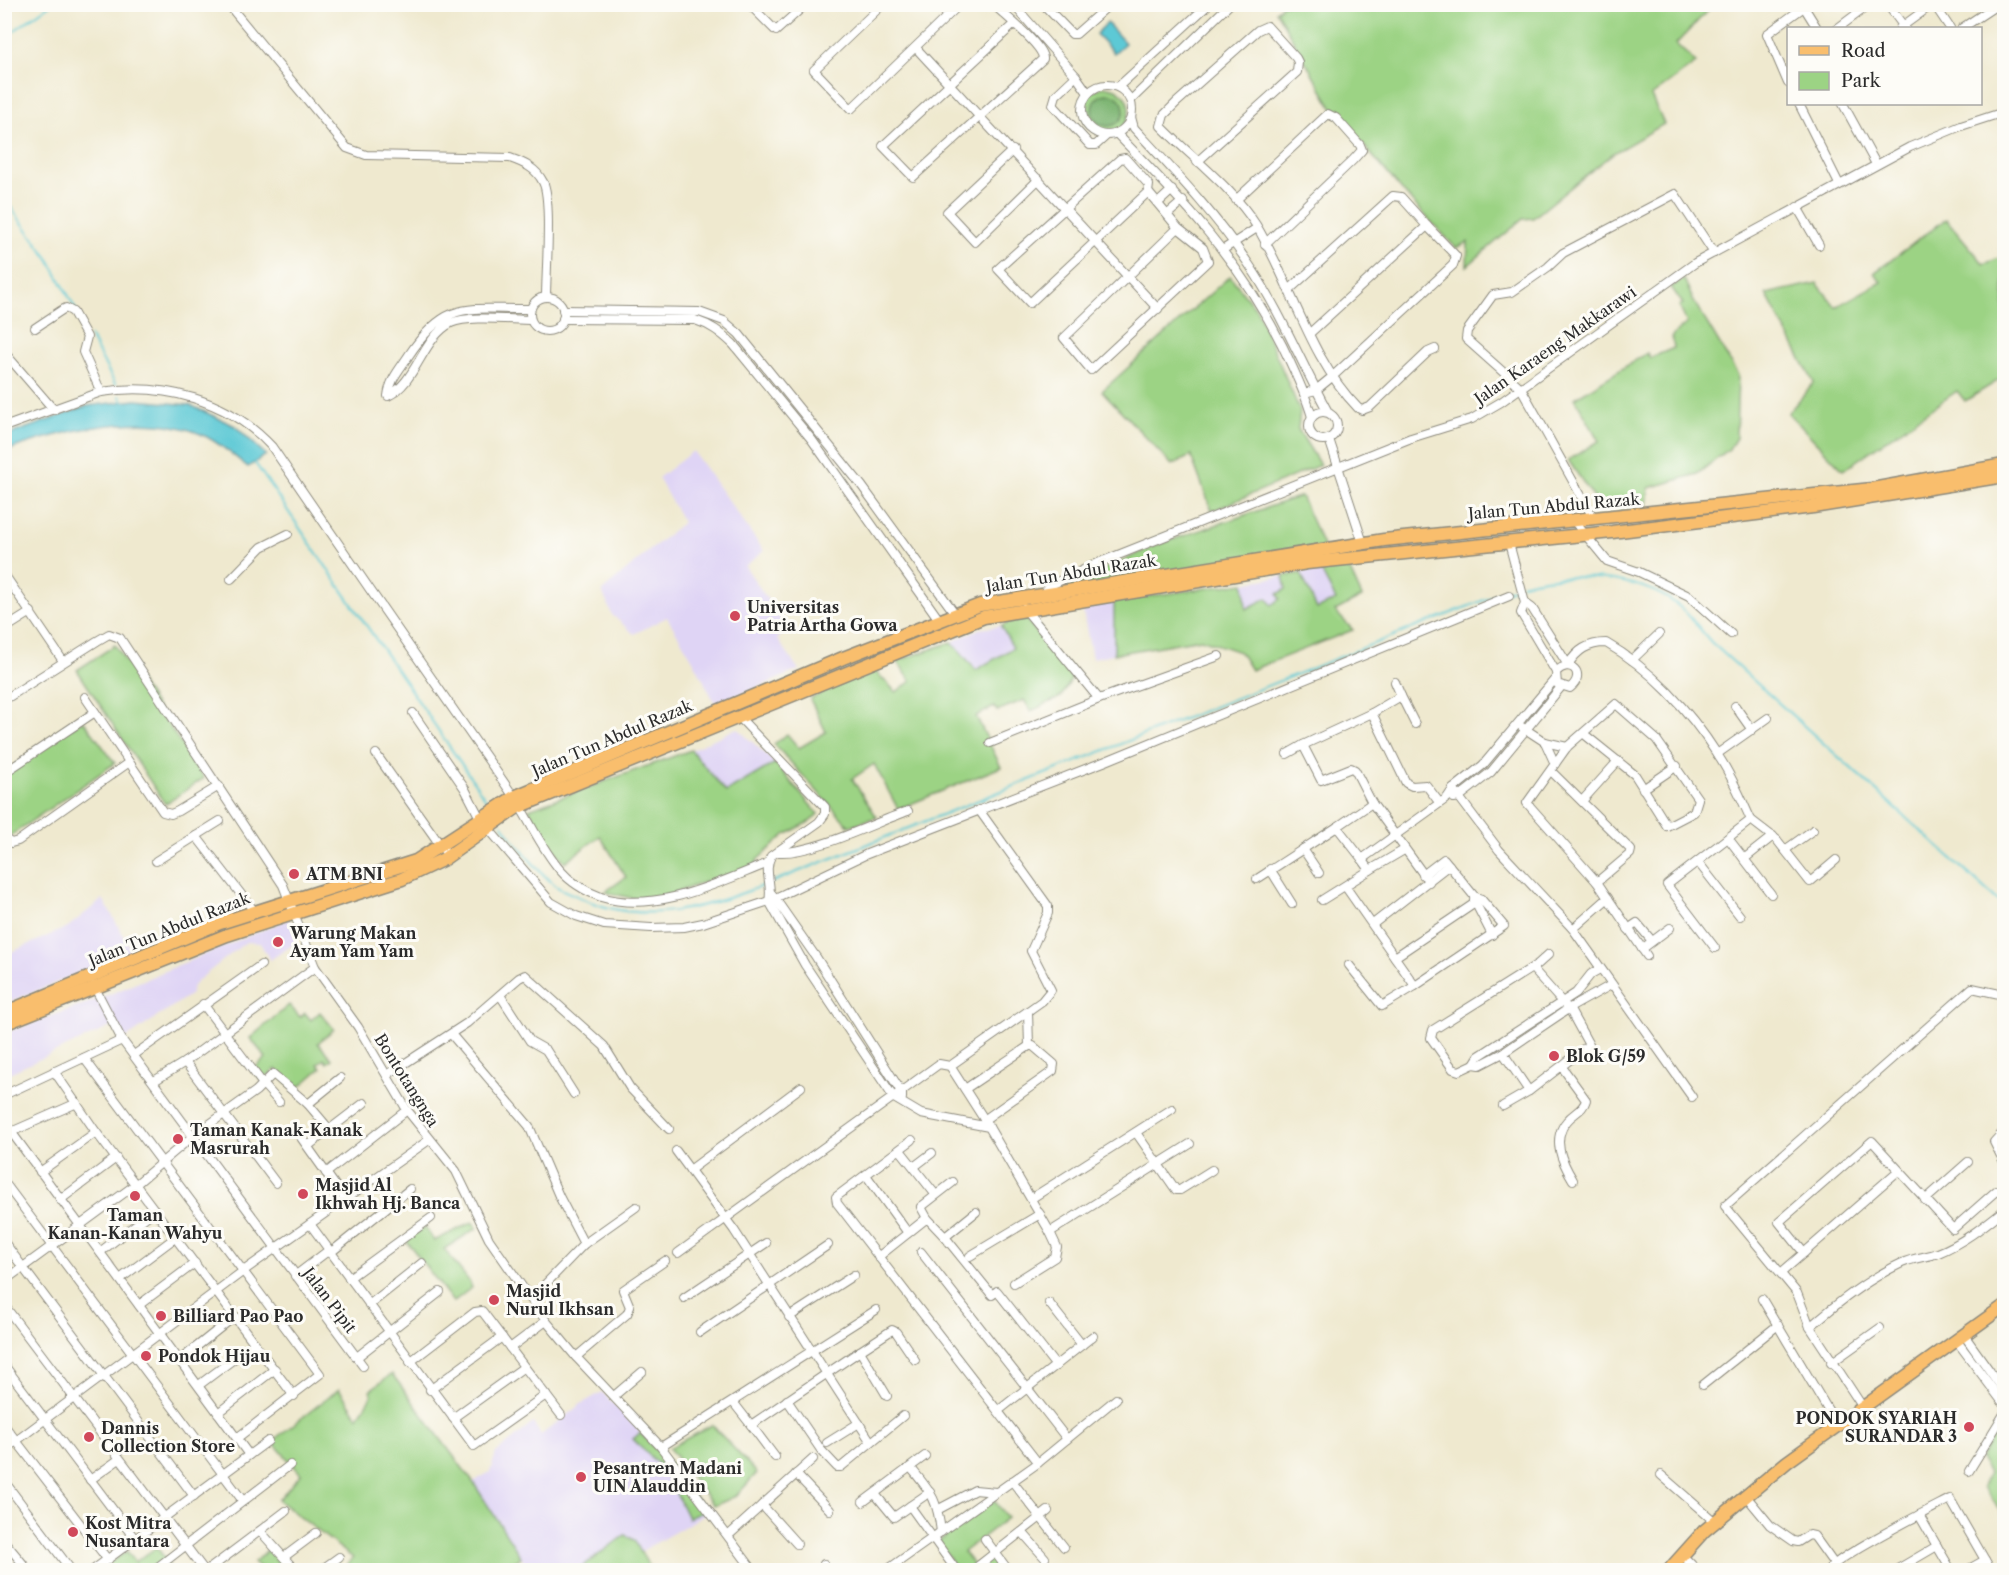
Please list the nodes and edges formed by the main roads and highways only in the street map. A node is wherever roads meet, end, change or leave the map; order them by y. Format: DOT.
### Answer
graph roads {
  1 [pos="2004,465"];
  2 [pos="2004,476"];
  3 [pos="1042,601"];
  4 [pos="1022,604"];
  5 [pos="515,803"];
  6 [pos="292,906"];
  7 [pos="93,984"];
  8 [pos="4,1012"];
  9 [pos="4,1024"];
  10 [pos="2004,1306"];
  11 [pos="1669,1570"];
  1 -- 3 [label="main road, Jalan Tun Abdul Razak"];
  2 -- 3 [label="main road, Jalan Tun Abdul Razak"];
  3 -- 4 [label="main road, Jalan Tun Abdul Razak"];
  4 -- 5 [label="main road, Jalan Tun Abdul Razak"];
  4 -- 5 [label="main road, Jalan Tun Abdul Razak"];
  5 -- 6 [label="main road, Jalan Tun Abdul Razak"];
  6 -- 7 [label="main road, Jalan Tun Abdul Razak"];
  6 -- 7 [label="main road, Jalan Tun Abdul Razak"];
  7 -- 8 [label="main road, Jalan Tun Abdul Razak"];
  7 -- 9 [label="main road, Jalan Tun Abdul Razak"];
  10 -- 11 [label="main road"];
}
